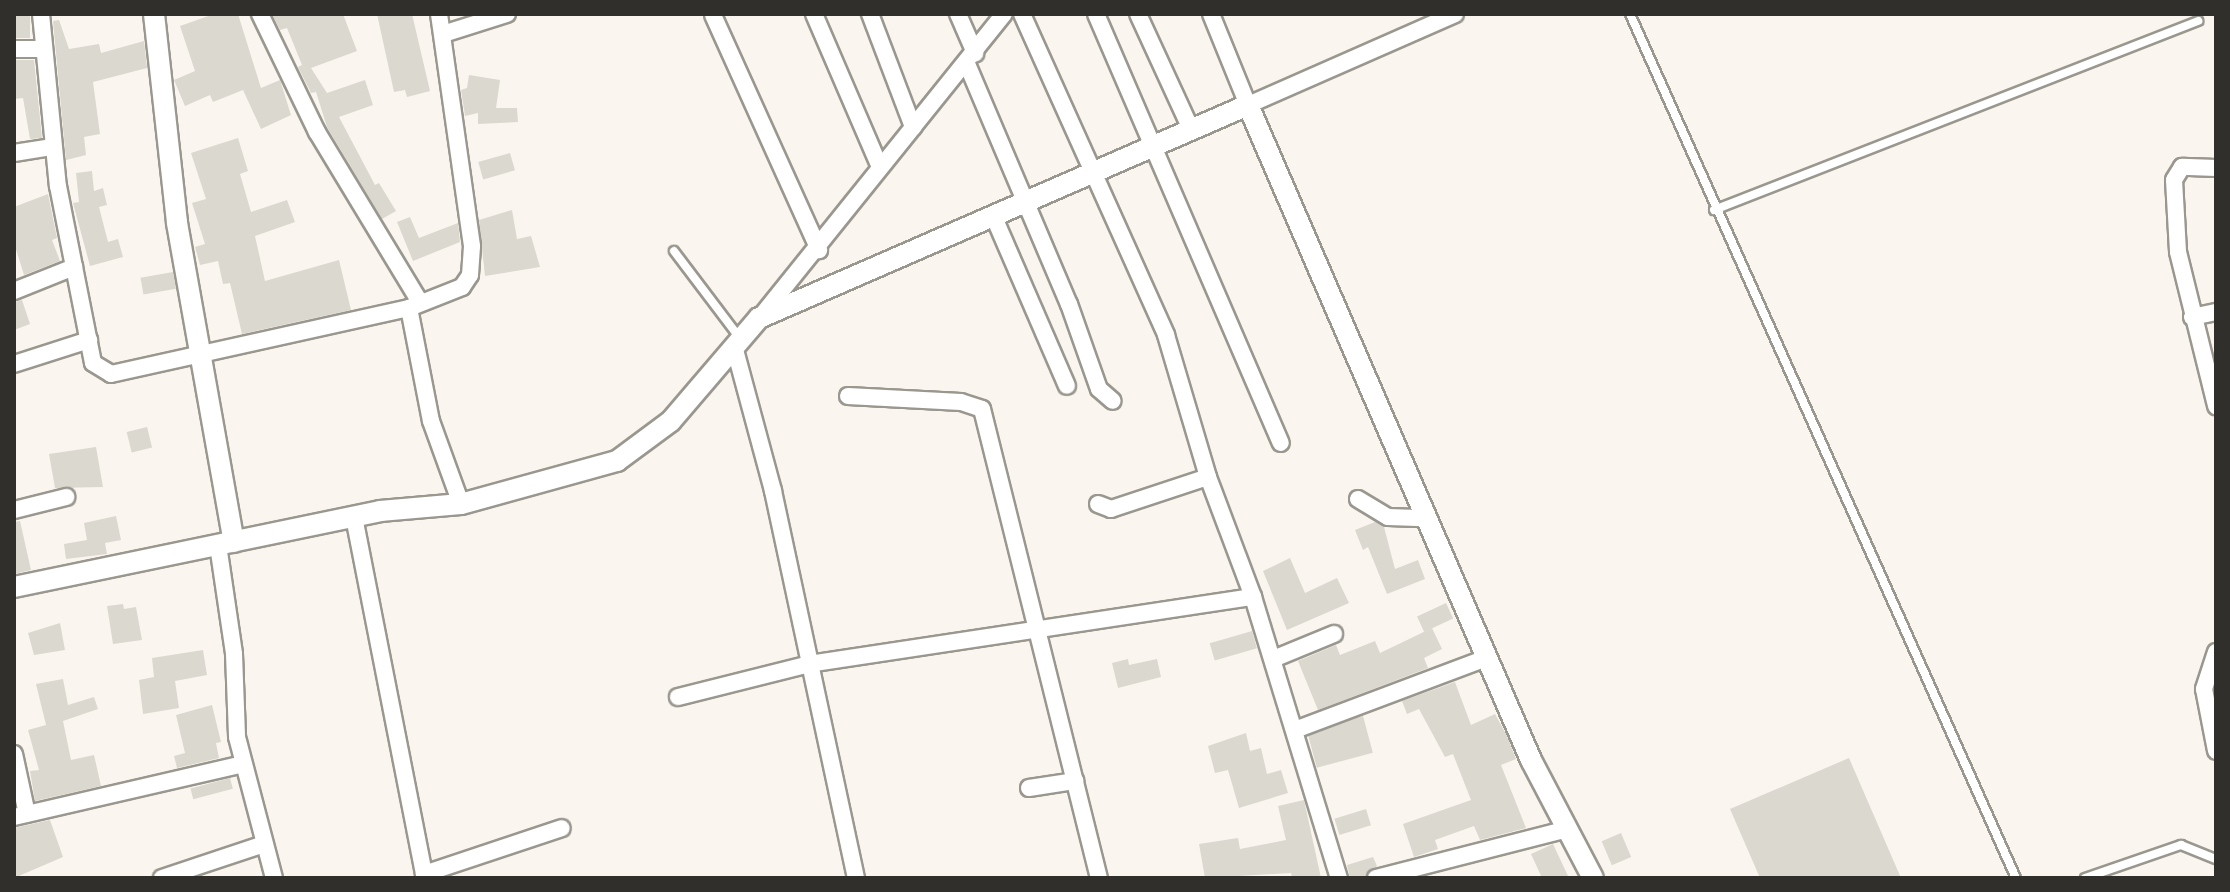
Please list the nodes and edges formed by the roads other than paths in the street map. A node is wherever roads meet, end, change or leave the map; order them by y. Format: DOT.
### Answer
graph roads {
  1 [pos="41,14"];
  2 [pos="154,14"];
  3 [pos="260,14"];
  4 [pos="439,14"];
  5 [pos="507,14"];
  6 [pos="814,14"];
  7 [pos="870,14"];
  8 [pos="958,14"];
  9 [pos="1004,14"];
  10 [pos="1022,14"];
  11 [pos="1096,14"];
  12 [pos="1138,14"];
  13 [pos="1211,14"];
  14 [pos="1455,14"];
  15 [pos="1630,14"];
  16 [pos="713,15"];
  17 [pos="2198,21"];
  18 [pos="443,34"];
  19 [pos="14,49"];
  20 [pos="41,49"];
  21 [pos="971,59"];
  22 [pos="1248,105"];
  23 [pos="913,127"];
  24 [pos="1191,129"];
  25 [pos="1156,144"];
  26 [pos="53,147"];
  27 [pos="14,153"];
  28 [pos="880,167"];
  29 [pos="2216,168"];
  30 [pos="1093,172"];
  31 [pos="1026,200"];
  32 [pos="1714,210"];
  33 [pos="993,215"];
  34 [pos="819,250"];
  35 [pos="674,251"];
  36 [pos="74,267"];
  37 [pos="14,291"];
  38 [pos="414,305"];
  39 [pos="2216,312"];
  40 [pos="2192,317"];
  41 [pos="759,318"];
  42 [pos="89,340"];
  43 [pos="737,342"];
  44 [pos="200,352"];
  45 [pos="14,364"];
  46 [pos="1067,386"];
  47 [pos="848,396"];
  48 [pos="1113,401"];
  49 [pos="2216,406"];
  50 [pos="1281,443"];
  51 [pos="1208,477"];
  52 [pos="66,497"];
  53 [pos="1358,499"];
  54 [pos="471,502"];
  55 [pos="1098,504"];
  56 [pos="14,510"];
  57 [pos="354,517"];
  58 [pos="1425,518"];
  59 [pos="226,543"];
  60 [pos="14,587"];
  61 [pos="1253,597"];
  62 [pos="1039,632"];
  63 [pos="1334,634"];
  64 [pos="2216,652"];
  65 [pos="1487,658"];
  66 [pos="1273,659"];
  67 [pos="809,664"];
  68 [pos="678,697"];
  69 [pos="1295,730"];
  70 [pos="2216,751"];
  71 [pos="14,754"];
  72 [pos="243,764"];
  73 [pos="1075,781"];
  74 [pos="1029,788"];
  75 [pos="20,816"];
  76 [pos="562,828"];
  77 [pos="1564,830"];
  78 [pos="264,844"];
  79 [pos="2216,859"];
  80 [pos="2118,874"];
  81 [pos="424,876"];
  82 [pos="1336,877"];
  83 [pos="162,878"];
  84 [pos="274,878"];
  85 [pos="856,878"];
  86 [pos="1099,878"];
  87 [pos="1376,878"];
  88 [pos="1593,878"];
  89 [pos="2016,878"];
  90 [pos="2085,878"];
  1 -- 20 [label="street"];
  2 -- 44 [label="street"];
  3 -- 38 [label="street"];
  4 -- 18 [label="street"];
  5 -- 18 [label="street"];
  6 -- 28 [label="street"];
  7 -- 23 [label="street"];
  8 -- 21 [label="street"];
  9 -- 21 [label="street"];
  10 -- 30 [label="street"];
  11 -- 25 [label="street"];
  12 -- 24 [label="street"];
  13 -- 22 [label="street"];
  14 -- 22 [label="street"];
  15 -- 32 [label="lane"];
  16 -- 34 [label="street"];
  17 -- 32 [label="lane"];
  18 -- 38 [label="street"];
  19 -- 20 [label="street"];
  20 -- 26 [label="street"];
  21 -- 23 [label="street"];
  21 -- 31 [label="street"];
  22 -- 24 [label="street"];
  22 -- 58 [label="street"];
  23 -- 28 [label="street"];
  24 -- 25 [label="street"];
  25 -- 30 [label="street"];
  25 -- 50 [label="street"];
  26 -- 27 [label="street"];
  26 -- 36 [label="street"];
  28 -- 34 [label="street"];
  29 -- 40 [label="street"];
  30 -- 31 [label="street"];
  30 -- 51 [label="street"];
  31 -- 33 [label="street"];
  31 -- 48 [label="street"];
  32 -- 89 [label="lane"];
  33 -- 41 [label="street"];
  33 -- 46 [label="street"];
  34 -- 41 [label="street"];
  35 -- 43 [label="lane"];
  36 -- 37 [label="street"];
  36 -- 42 [label="street"];
  38 -- 44 [label="street"];
  38 -- 54 [label="street"];
  39 -- 40 [label="street"];
  40 -- 49 [label="street"];
  41 -- 43 [label="street"];
  42 -- 44 [label="street"];
  42 -- 45 [label="street"];
  43 -- 54 [label="street"];
  43 -- 67 [label="street"];
  44 -- 59 [label="street"];
  47 -- 62 [label="street"];
  51 -- 55 [label="street"];
  51 -- 61 [label="street"];
  52 -- 56 [label="street"];
  53 -- 58 [label="street"];
  54 -- 57 [label="street"];
  57 -- 59 [label="street"];
  57 -- 81 [label="street"];
  58 -- 65 [label="street"];
  59 -- 60 [label="street"];
  59 -- 72 [label="street"];
  61 -- 62 [label="street"];
  61 -- 66 [label="street"];
  62 -- 67 [label="street"];
  62 -- 73 [label="street"];
  63 -- 66 [label="street"];
  64 -- 70 [label="street"];
  65 -- 69 [label="street"];
  65 -- 77 [label="street"];
  66 -- 69 [label="street"];
  67 -- 68 [label="street"];
  67 -- 85 [label="street"];
  69 -- 82 [label="street"];
  71 -- 75 [label="street"];
  72 -- 75 [label="street"];
  72 -- 78 [label="street"];
  73 -- 74 [label="street"];
  73 -- 86 [label="street"];
  76 -- 81 [label="street"];
  77 -- 87 [label="street"];
  77 -- 88 [label="street"];
  78 -- 83 [label="street"];
  78 -- 84 [label="street"];
  79 -- 80 [label="lane"];
  80 -- 90 [label="lane"];
}
